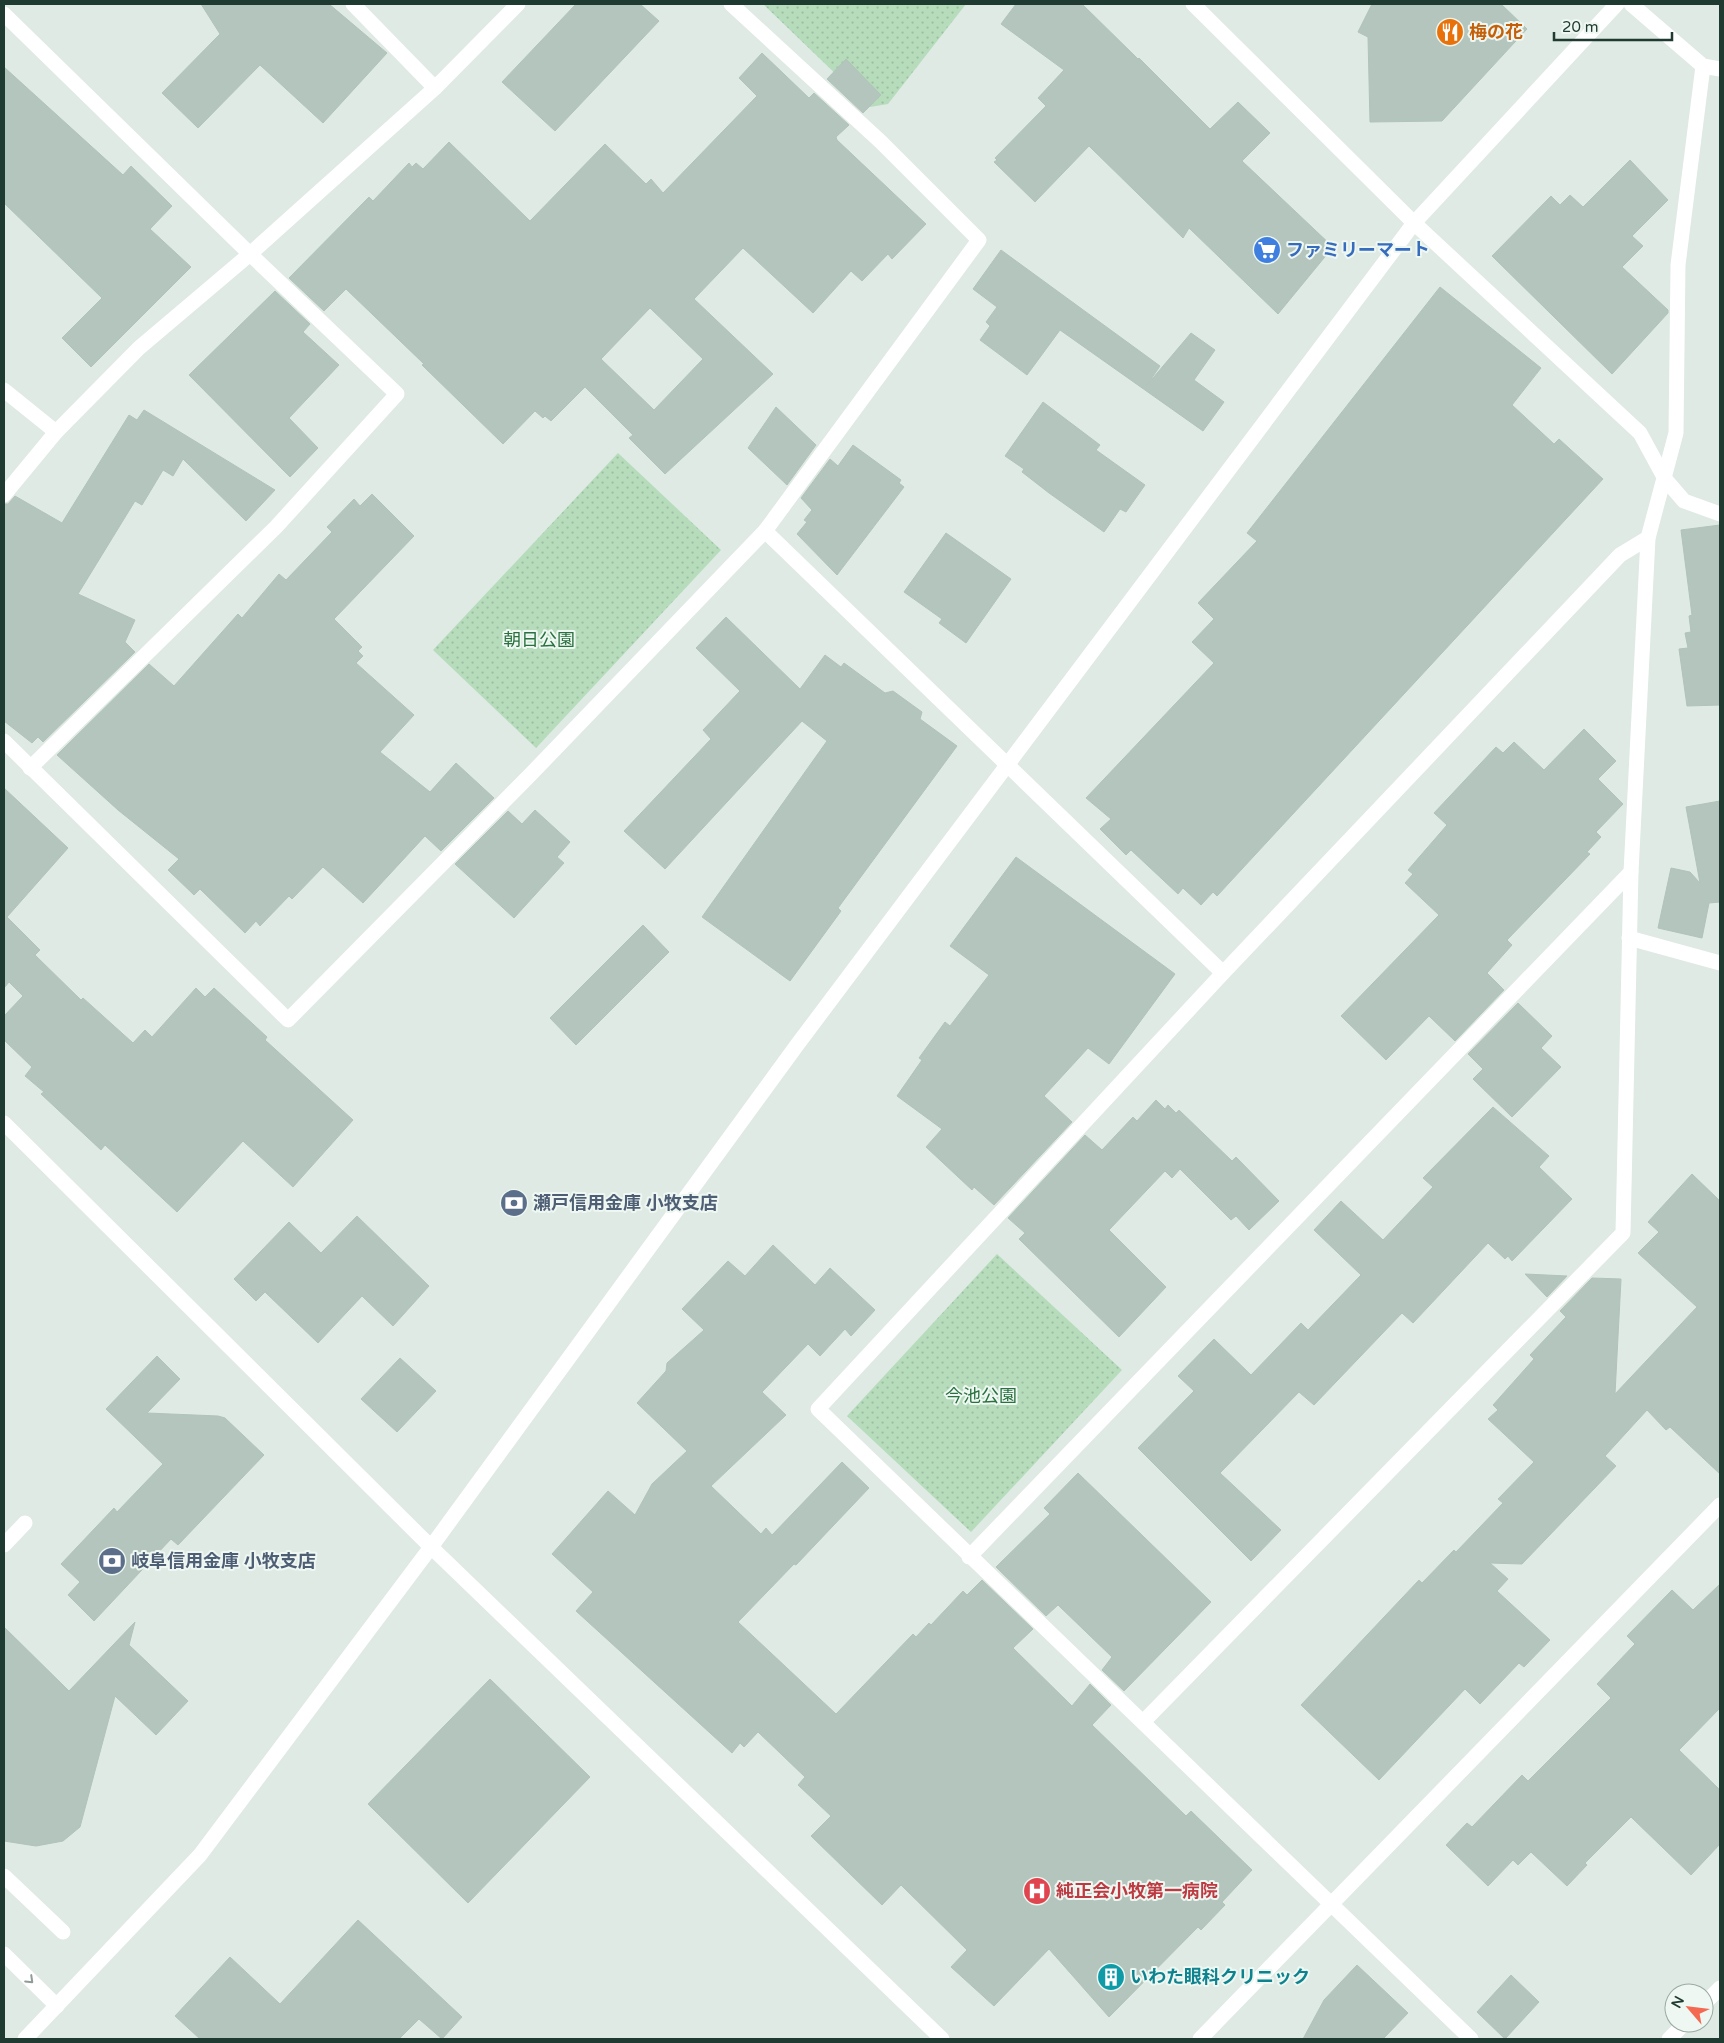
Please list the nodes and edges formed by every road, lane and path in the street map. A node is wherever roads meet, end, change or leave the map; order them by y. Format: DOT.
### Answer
graph roads {
  1 [pos="353,4"];
  2 [pos="518,4"];
  3 [pos="731,4"];
  4 [pos="1193,4"];
  5 [pos="1618,4"];
  6 [pos="1631,4"];
  7 [pos="4,14"];
  8 [pos="1703,66"];
  9 [pos="1720,69"];
  10 [pos="435,88"];
  11 [pos="1414,223"];
  12 [pos="250,254"];
  13 [pos="4,390"];
  14 [pos="56,432"];
  15 [pos="1665,479"];
  16 [pos="4,495"];
  17 [pos="1720,514"];
  18 [pos="765,532"];
  19 [pos="1648,538"];
  20 [pos="4,741"];
  21 [pos="1008,766"];
  22 [pos="30,768"];
  23 [pos="1631,872"];
  24 [pos="1629,938"];
  25 [pos="1720,963"];
  26 [pos="1223,972"];
  27 [pos="4,1123"];
  28 [pos="1720,1505"];
  29 [pos="25,1523"];
  30 [pos="4,1545"];
  31 [pos="431,1547"];
  32 [pos="969,1557"];
  33 [pos="1143,1722"];
  34 [pos="4,1876"];
  35 [pos="1331,1904"];
  36 [pos="63,1932"];
  37 [pos="4,1954"];
  38 [pos="57,2006"];
  39 [pos="25,2039"];
  40 [pos="942,2039"];
  41 [pos="1200,2039"];
  42 [pos="1471,2039"];
  1 -- 10 [label="street"];
  2 -- 10 [label="street"];
  3 -- 18 [label="street"];
  4 -- 11 [label="street"];
  5 -- 11 [label="street"];
  6 -- 8 [label="street"];
  7 -- 12 [label="street"];
  8 -- 9 [label="street"];
  8 -- 15 [label="street"];
  10 -- 12 [label="street"];
  11 -- 15 [label="street"];
  11 -- 21 [label="street"];
  12 -- 14 [label="street"];
  12 -- 22 [label="street"];
  13 -- 14 [label="street"];
  14 -- 16 [label="street"];
  15 -- 17 [label="street"];
  15 -- 19 [label="street"];
  18 -- 21 [label="street"];
  18 -- 22 [label="street"];
  19 -- 23 [label="street"];
  19 -- 26 [label="street"];
  20 -- 22 [label="street"];
  21 -- 26 [label="street"];
  21 -- 31 [label="street"];
  23 -- 24 [label="street"];
  23 -- 32 [label="street"];
  24 -- 25 [label="street"];
  24 -- 33 [label="street"];
  26 -- 32 [label="street"];
  27 -- 31 [label="street"];
  28 -- 35 [label="street"];
  29 -- 30 [label="street"];
  31 -- 38 [label="street"];
  31 -- 40 [label="street"];
  32 -- 33 [label="street"];
  33 -- 35 [label="street"];
  34 -- 36 [label="street"];
  35 -- 41 [label="street"];
  35 -- 42 [label="street"];
  37 -- 38 [label="street, one-way"];
  38 -- 39 [label="street"];
}
